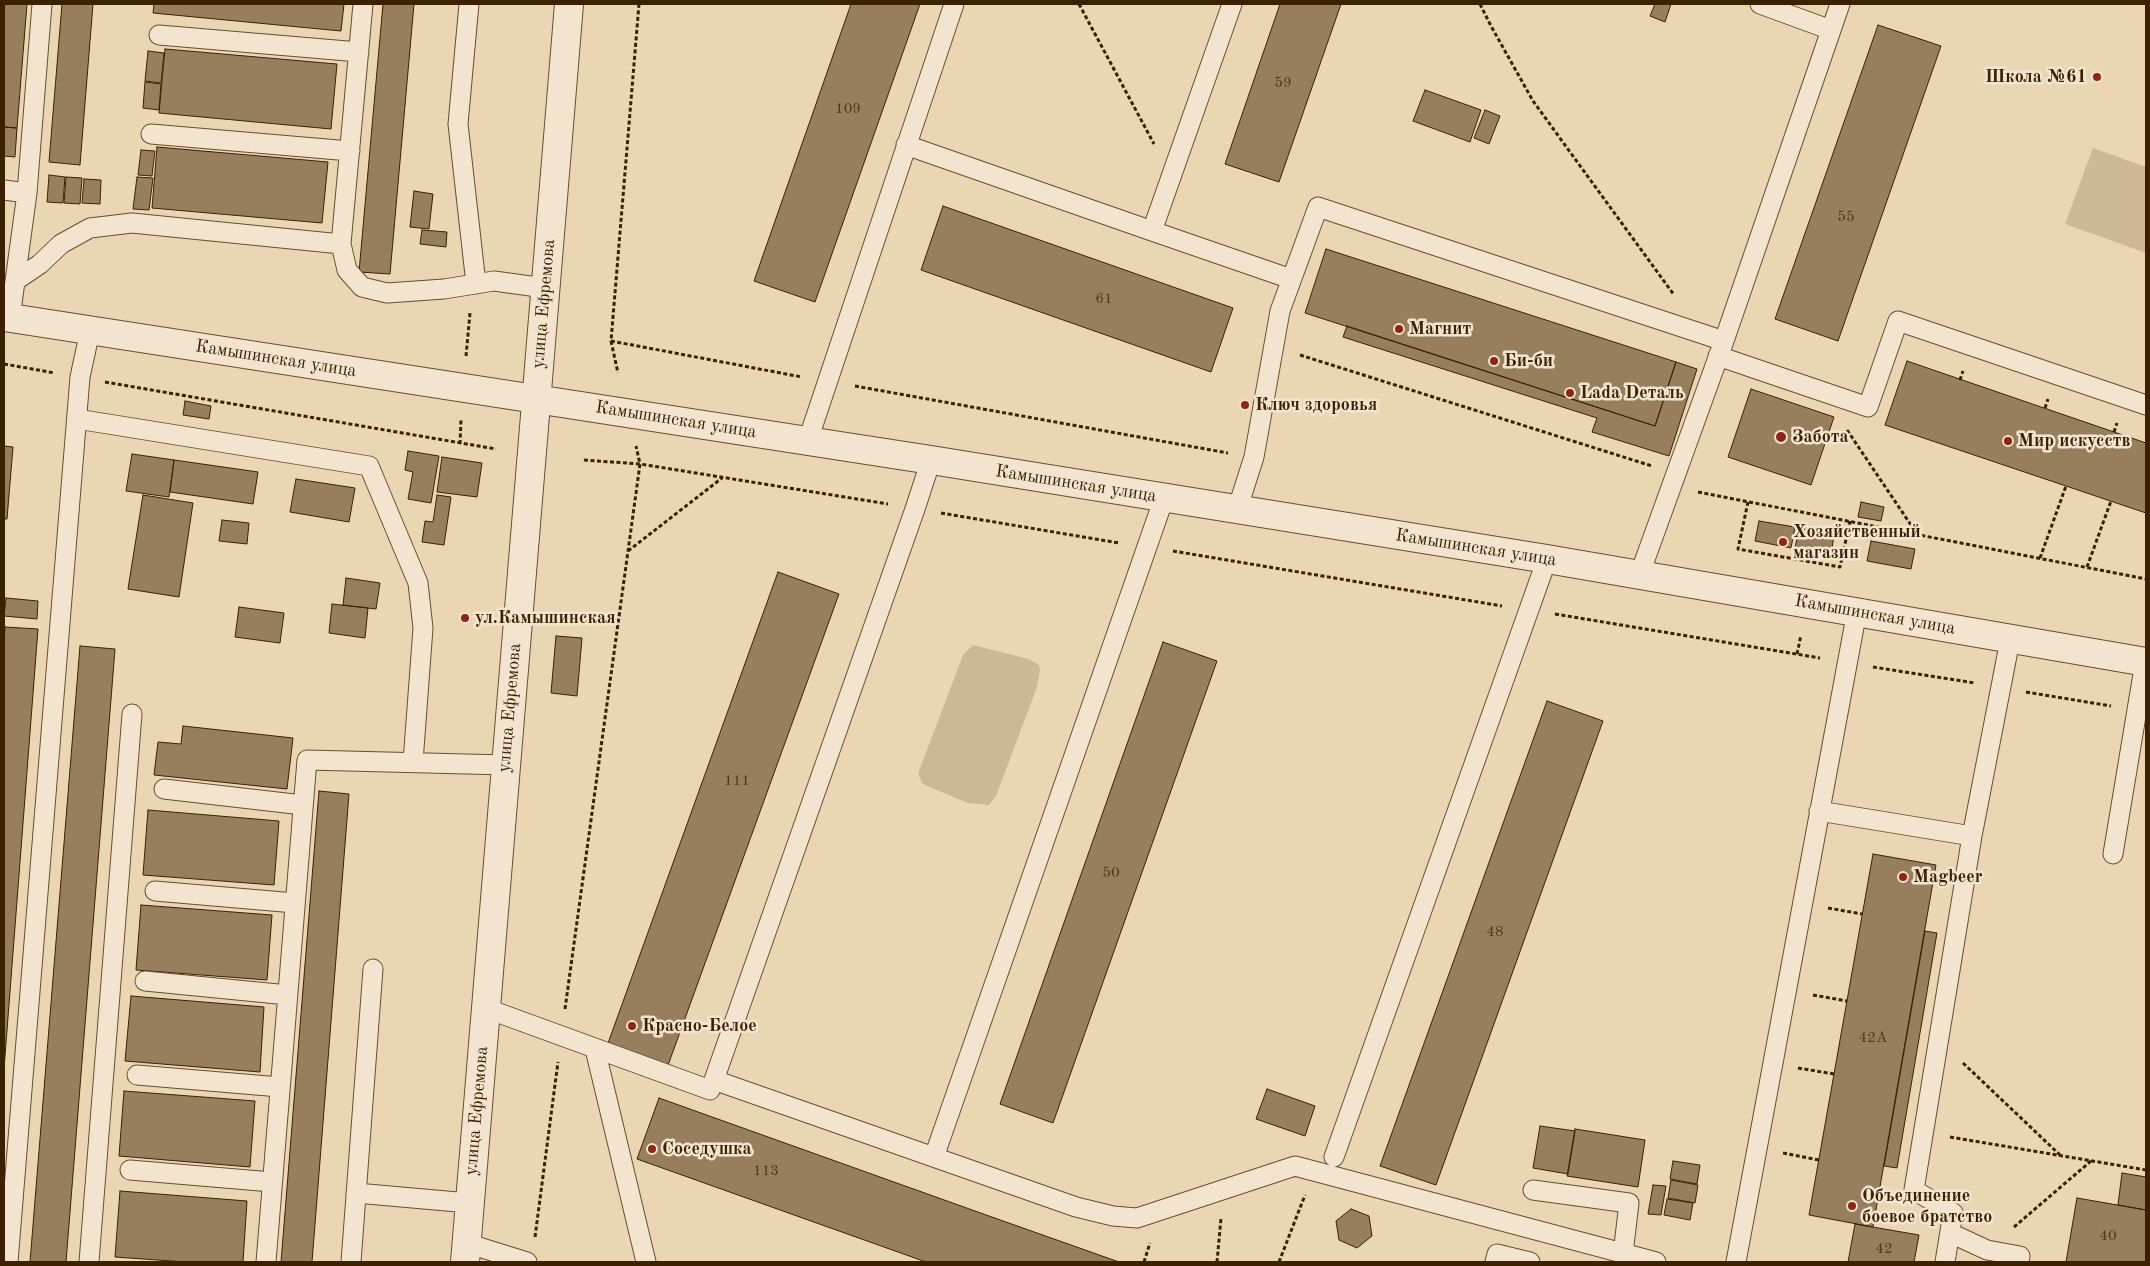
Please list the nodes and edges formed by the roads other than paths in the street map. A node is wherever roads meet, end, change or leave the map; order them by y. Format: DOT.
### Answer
graph roads {
  1 [pos="42,4"];
  2 [pos="363,4"];
  3 [pos="468,4"];
  4 [pos="569,4"];
  5 [pos="954,4"];
  6 [pos="1232,4"];
  7 [pos="1760,4"];
  8 [pos="1840,4"];
  9 [pos="1831,30"];
  10 [pos="158,35"];
  11 [pos="359,52"];
  12 [pos="150,134"];
  13 [pos="906,145"];
  14 [pos="350,151"];
  15 [pos="4,190"];
  16 [pos="27,193"];
  17 [pos="1152,231"];
  18 [pos="341,244"];
  19 [pos="1291,279"];
  20 [pos="15,280"];
  21 [pos="474,284"];
  22 [pos="545,288"];
  23 [pos="7,317"];
  24 [pos="90,331"];
  25 [pos="1721,348"];
  26 [pos="536,399"];
  27 [pos="2146,404"];
  28 [pos="76,419"];
  29 [pos="808,440"];
  30 [pos="931,460"];
  31 [pos="1164,498"];
  32 [pos="1237,510"];
  33 [pos="1547,559"];
  34 [pos="1640,576"];
  35 [pos="1856,612"];
  36 [pos="2010,640"];
  37 [pos="2146,662"];
  38 [pos="132,714"];
  39 [pos="413,762"];
  40 [pos="506,765"];
  41 [pos="164,789"];
  42 [pos="303,805"];
  43 [pos="1819,810"];
  44 [pos="1972,836"];
  45 [pos="2113,854"];
  46 [pos="155,891"];
  47 [pos="295,903"];
  48 [pos="373,969"];
  49 [pos="145,981"];
  50 [pos="288,995"];
  51 [pos="486,1008"];
  52 [pos="595,1049"];
  53 [pos="137,1074"];
  54 [pos="714,1080"];
  55 [pos="280,1087"];
  56 [pos="1334,1156"];
  57 [pos="934,1157"];
  58 [pos="130,1170"];
  59 [pos="272,1182"];
  60 [pos="1533,1190"];
  61 [pos="356,1193"];
  62 [pos="469,1203"];
  63 [pos="1959,1238"];
  64 [pos="465,1253"];
  65 [pos="1623,1254"];
  66 [pos="8,1262"];
  67 [pos="89,1262"];
  68 [pos="266,1262"];
  69 [pos="351,1262"];
  70 [pos="527,1262"];
  71 [pos="646,1262"];
  72 [pos="1495,1262"];
  73 [pos="1530,1262"];
  74 [pos="1656,1262"];
  75 [pos="1736,1262"];
  76 [pos="1944,1262"];
  77 [pos="2019,1262"];
  1 -- 16 [label="lane"];
  2 -- 11 [label="lane"];
  3 -- 21 [label="lane"];
  4 -- 22 [label="street, улица Ефремова"];
  5 -- 13 [label="lane"];
  6 -- 17 [label="lane"];
  7 -- 9 [label="lane"];
  8 -- 9 [label="lane"];
  9 -- 25 [label="lane"];
  10 -- 11 [label="lane"];
  11 -- 14 [label="lane"];
  12 -- 14 [label="lane"];
  13 -- 17 [label="lane"];
  13 -- 29 [label="lane"];
  14 -- 18 [label="lane"];
  15 -- 16 [label="lane"];
  16 -- 20 [label="lane"];
  17 -- 19 [label="lane"];
  18 -- 20 [label="lane"];
  18 -- 21 [label="lane"];
  19 -- 25 [label="lane"];
  19 -- 32 [label="lane"];
  20 -- 23 [label="lane"];
  21 -- 22 [label="lane"];
  22 -- 26 [label="street, улица Ефремова"];
  23 -- 24 [label="street, Камышинская улица"];
  24 -- 26 [label="street, Камышинская улица"];
  24 -- 28 [label="lane"];
  25 -- 27 [label="lane"];
  25 -- 34 [label="lane"];
  26 -- 29 [label="street, Камышинская улица"];
  26 -- 40 [label="street, улица Ефремова"];
  28 -- 39 [label="lane"];
  28 -- 66 [label="lane"];
  29 -- 30 [label="street, Камышинская улица"];
  30 -- 31 [label="street, Камышинская улица"];
  30 -- 54 [label="lane"];
  31 -- 32 [label="street, Камышинская улица"];
  31 -- 57 [label="lane"];
  32 -- 33 [label="street, Камышинская улица"];
  33 -- 34 [label="street, Камышинская улица"];
  33 -- 56 [label="lane"];
  34 -- 35 [label="street, Камышинская улица"];
  35 -- 36 [label="street, Камышинская улица"];
  35 -- 43 [label="lane"];
  36 -- 37 [label="street, Камышинская улица"];
  36 -- 44 [label="lane"];
  37 -- 45 [label="lane"];
  38 -- 67 [label="lane"];
  39 -- 40 [label="lane"];
  39 -- 42 [label="lane"];
  40 -- 51 [label="street, улица Ефремова"];
  41 -- 42 [label="lane"];
  42 -- 47 [label="lane"];
  43 -- 44 [label="lane"];
  43 -- 75 [label="lane"];
  44 -- 76 [label="lane"];
  46 -- 47 [label="lane"];
  47 -- 50 [label="lane"];
  48 -- 61 [label="lane"];
  49 -- 50 [label="lane"];
  50 -- 55 [label="lane"];
  51 -- 52 [label="lane"];
  51 -- 62 [label="street, улица Ефремова"];
  52 -- 54 [label="lane"];
  52 -- 71 [label="lane"];
  53 -- 55 [label="lane"];
  54 -- 57 [label="lane"];
  55 -- 59 [label="lane"];
  57 -- 65 [label="lane"];
  58 -- 59 [label="lane"];
  59 -- 68 [label="lane"];
  60 -- 65 [label="lane"];
  61 -- 62 [label="lane"];
  61 -- 69 [label="lane"];
  62 -- 64 [label="street, улица Ефремова"];
  63 -- 77 [label="lane"];
  64 -- 70 [label="lane"];
  65 -- 74 [label="lane"];
  72 -- 73 [label="lane"];
}
